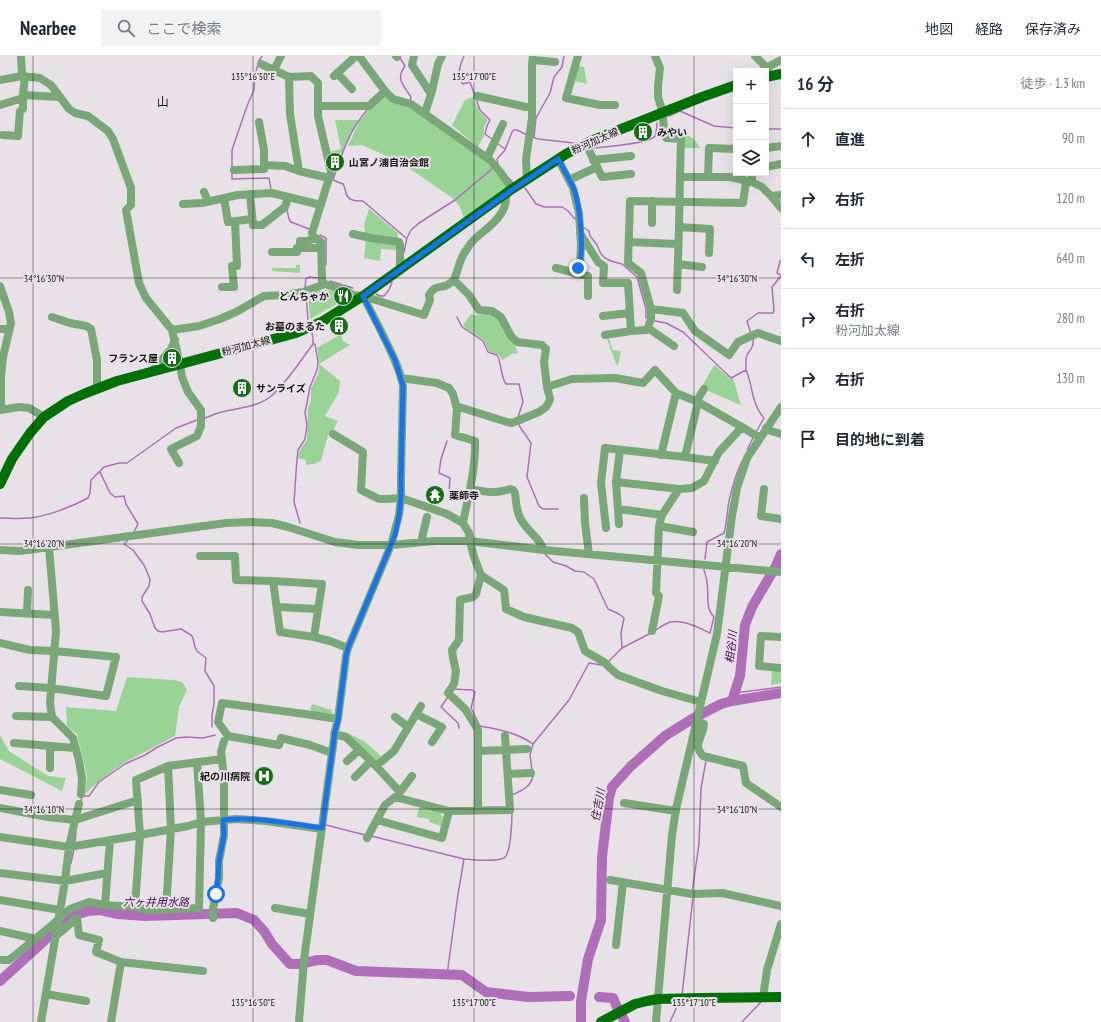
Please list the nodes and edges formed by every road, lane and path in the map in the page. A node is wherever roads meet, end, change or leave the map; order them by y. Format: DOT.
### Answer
graph roads {
  1 [pos="20,56"];
  2 [pos="280,56"];
  3 [pos="356,56"];
  4 [pos="359,56"];
  5 [pos="414,56"];
  6 [pos="442,56"];
  7 [pos="578,56"];
  8 [pos="655,56"];
  9 [pos="755,56"];
  10 [pos="533,58"];
  11 [pos="781,60"];
  12 [pos="555,62"];
  13 [pos="261,64"];
  14 [pos="763,68"];
  15 [pos="274,70"];
  16 [pos="769,72"];
  17 [pos="769,74"];
  18 [pos="781,74"];
  19 [pos="24,76"];
  20 [pos="289,76"];
  21 [pos="0,80"];
  22 [pos="733,86"];
  23 [pos="352,89"];
  24 [pos="385,91"];
  25 [pos="431,94"];
  26 [pos="23,96"];
  27 [pos="477,96"];
  28 [pos="57,97"];
  29 [pos="0,105"];
  30 [pos="615,105"];
  31 [pos="318,106"];
  32 [pos="532,106"];
  33 [pos="425,111"];
  34 [pos="663,113"];
  35 [pos="259,122"];
  36 [pos="503,124"];
  37 [pos="3,135"];
  38 [pos="586,144"];
  39 [pos="781,146"];
  40 [pos="769,148"];
  41 [pos="733,149"];
  42 [pos="631,156"];
  43 [pos="488,158"];
  44 [pos="558,159"];
  45 [pos="595,163"];
  46 [pos="781,164"];
  47 [pos="264,165"];
  48 [pos="769,166"];
  49 [pos="234,170"];
  50 [pos="299,171"];
  51 [pos="632,174"];
  52 [pos="751,176"];
  53 [pos="680,177"];
  54 [pos="708,177"];
  55 [pos="329,178"];
  56 [pos="527,180"];
  57 [pos="569,180"];
  58 [pos="749,182"];
  59 [pos="204,192"];
  60 [pos="509,192"];
  61 [pos="250,194"];
  62 [pos="781,195"];
  63 [pos="771,196"];
  64 [pos="288,197"];
  65 [pos="224,198"];
  66 [pos="208,201"];
  67 [pos="652,201"];
  68 [pos="679,202"];
  69 [pos="183,204"];
  70 [pos="321,205"];
  71 [pos="781,208"];
  72 [pos="252,219"];
  73 [pos="235,221"];
  74 [pos="652,222"];
  75 [pos="679,227"];
  76 [pos="580,233"];
  77 [pos="353,234"];
  78 [pos="315,238"];
  79 [pos="629,242"];
  80 [pos="678,244"];
  81 [pos="300,248"];
  82 [pos="321,248"];
  83 [pos="272,252"];
  84 [pos="709,253"];
  85 [pos="678,264"];
  86 [pos="702,267"];
  87 [pos="556,268"];
  88 [pos="400,270"];
  89 [pos="574,273"];
  90 [pos="454,280"];
  91 [pos="325,284"];
  92 [pos="0,286"];
  93 [pos="222,287"];
  94 [pos="677,290"];
  95 [pos="363,296"];
  96 [pos="588,296"];
  97 [pos="651,309"];
  98 [pos="630,313"];
  99 [pos="603,316"];
  100 [pos="52,317"];
  101 [pos="648,328"];
  102 [pos="4,329"];
  103 [pos="172,330"];
  104 [pos="631,331"];
  105 [pos="605,335"];
  106 [pos="175,340"];
  107 [pos="781,341"];
  108 [pos="674,346"];
  109 [pos="180,364"];
  110 [pos="151,372"];
  111 [pos="401,378"];
  112 [pos="547,387"];
  113 [pos="97,389"];
  114 [pos="704,389"];
  115 [pos="676,393"];
  116 [pos="697,402"];
  117 [pos="456,406"];
  118 [pos="781,407"];
  119 [pos="0,410"];
  120 [pos="44,418"];
  121 [pos="742,427"];
  122 [pos="766,428"];
  123 [pos="333,434"];
  124 [pos="781,434"];
  125 [pos="760,438"];
  126 [pos="620,450"];
  127 [pos="661,455"];
  128 [pos="685,457"];
  129 [pos="715,461"];
  130 [pos="179,463"];
  131 [pos="616,482"];
  132 [pos="0,484"];
  133 [pos="470,489"];
  134 [pos="679,489"];
  135 [pos="764,489"];
  136 [pos="401,498"];
  137 [pos="584,498"];
  138 [pos="618,509"];
  139 [pos="662,515"];
  140 [pos="426,517"];
  141 [pos="781,519"];
  142 [pos="463,523"];
  143 [pos="619,524"];
  144 [pos="659,526"];
  145 [pos="606,528"];
  146 [pos="693,532"];
  147 [pos="470,541"];
  148 [pos="421,542"];
  149 [pos="391,545"];
  150 [pos="49,547"];
  151 [pos="0,550"];
  152 [pos="544,550"];
  153 [pos="589,554"];
  154 [pos="200,556"];
  155 [pos="657,560"];
  156 [pos="726,567"];
  157 [pos="781,572"];
  158 [pos="481,574"];
  159 [pos="273,581"];
  160 [pos="28,590"];
  161 [pos="276,607"];
  162 [pos="318,608"];
  163 [pos="0,612"];
  164 [pos="27,613"];
  165 [pos="54,615"];
  166 [pos="652,631"];
  167 [pos="314,637"];
  168 [pos="781,637"];
  169 [pos="0,643"];
  170 [pos="348,648"];
  171 [pos="54,651"];
  172 [pos="781,668"];
  173 [pos="18,686"];
  174 [pos="51,688"];
  175 [pos="701,702"];
  176 [pos="421,706"];
  177 [pos="416,714"];
  178 [pos="16,716"];
  179 [pos="52,717"];
  180 [pos="395,717"];
  181 [pos="338,720"];
  182 [pos="696,725"];
  183 [pos="408,727"];
  184 [pos="334,734"];
  185 [pos="505,736"];
  186 [pos="224,741"];
  187 [pos="432,742"];
  188 [pos="14,743"];
  189 [pos="50,746"];
  190 [pos="76,748"];
  191 [pos="527,749"];
  192 [pos="359,750"];
  193 [pos="506,750"];
  194 [pos="478,751"];
  195 [pos="332,753"];
  196 [pos="222,759"];
  197 [pos="347,761"];
  198 [pos="197,762"];
  199 [pos="374,764"];
  200 [pos="168,766"];
  201 [pos="50,768"];
  202 [pos="531,773"];
  203 [pos="508,774"];
  204 [pos="412,776"];
  205 [pos="355,778"];
  206 [pos="0,790"];
  207 [pos="81,794"];
  208 [pos="31,795"];
  209 [pos="138,800"];
  210 [pos="624,803"];
  211 [pos="79,804"];
  212 [pos="781,807"];
  213 [pos="0,808"];
  214 [pos="478,810"];
  215 [pos="449,811"];
  216 [pos="676,811"];
  217 [pos="75,820"];
  218 [pos="223,820"];
  219 [pos="377,820"];
  220 [pos="201,822"];
  221 [pos="322,828"];
  222 [pos="171,829"];
  223 [pos="140,835"];
  224 [pos="0,837"];
  225 [pos="367,838"];
  226 [pos="110,840"];
  227 [pos="69,847"];
  228 [pos="0,873"];
  229 [pos="107,873"];
  230 [pos="610,880"];
  231 [pos="65,881"];
  232 [pos="623,882"];
  233 [pos="667,890"];
  234 [pos="0,900"];
  235 [pos="105,905"];
  236 [pos="781,906"];
  237 [pos="134,907"];
  238 [pos="274,908"];
  239 [pos="166,909"];
  240 [pos="60,910"];
  241 [pos="310,914"];
  242 [pos="213,918"];
  243 [pos="58,920"];
  244 [pos="781,924"];
  245 [pos="0,931"];
  246 [pos="56,936"];
  247 [pos="36,938"];
  248 [pos="616,945"];
  249 [pos="0,960"];
  250 [pos="121,962"];
  251 [pos="203,971"];
  252 [pos="46,994"];
  253 [pos="763,997"];
  254 [pos="781,997"];
  255 [pos="658,999"];
  256 [pos="86,1001"];
  257 [pos="42,1022"];
  258 [pos="111,1022"];
  259 [pos="299,1022"];
  260 [pos="601,1022"];
  261 [pos="656,1022"];
  1 -- 19 [label="street"];
  2 -- 15 [label="street"];
  3 -- 23 [label="street"];
  4 -- 24 [label="street"];
  5 -- 25 [label="street"];
  6 -- 25 [label="street"];
  7 -- 30 [label="street"];
  8 -- 34 [label="street"];
  9 -- 14 [label="street"];
  10 -- 12 [label="street"];
  10 -- 32 [label="street"];
  11 -- 16 [label="street"];
  13 -- 15 [label="street"];
  15 -- 20 [label="street"];
  17 -- 18 [label="main road"];
  19 -- 21 [label="street"];
  19 -- 26 [label="street"];
  19 -- 28 [label="street"];
  20 -- 31 [label="street"];
  20 -- 50 [label="street"];
  22 -- 34 [label="main road, 粉河加太線"];
  24 -- 31 [label="street"];
  24 -- 33 [label="street"];
  25 -- 33 [label="street"];
  26 -- 28 [label="street"];
  26 -- 29 [label="street"];
  26 -- 37 [label="street"];
  27 -- 32 [label="street"];
  28 -- 103 [label="street"];
  31 -- 55 [label="street"];
  32 -- 56 [label="street"];
  33 -- 43 [label="street"];
  34 -- 38 [label="main road, 粉河加太線"];
  34 -- 53 [label="street"];
  35 -- 47 [label="street"];
  36 -- 43 [label="street"];
  38 -- 44 [label="main road, 粉河加太線"];
  38 -- 45 [label="street"];
  39 -- 40 [label="street"];
  41 -- 54 [label="street"];
  42 -- 45 [label="street"];
  43 -- 60 [label="street"];
  44 -- 56 [label="main road, 粉河加太線"];
  44 -- 57 [label="street"];
  45 -- 51 [label="street"];
  45 -- 57 [label="street"];
  46 -- 48 [label="street"];
  47 -- 49 [label="street"];
  47 -- 50 [label="street"];
  50 -- 55 [label="street"];
  52 -- 58 [label="street"];
  53 -- 54 [label="street"];
  53 -- 68 [label="street"];
  54 -- 58 [label="street"];
  55 -- 70 [label="street"];
  56 -- 60 [label="main road, 粉河加太線"];
  57 -- 76 [label="street"];
  58 -- 63 [label="street"];
  58 -- 68 [label="street"];
  59 -- 66 [label="street"];
  60 -- 88 [label="main road, 粉河加太線"];
  60 -- 90 [label="street"];
  61 -- 64 [label="street"];
  61 -- 65 [label="street"];
  61 -- 72 [label="street"];
  62 -- 63 [label="street"];
  63 -- 71 [label="street"];
  64 -- 70 [label="street"];
  64 -- 72 [label="street"];
  65 -- 66 [label="street"];
  65 -- 73 [label="street"];
  66 -- 69 [label="street"];
  67 -- 68 [label="street"];
  67 -- 74 [label="street"];
  67 -- 79 [label="street"];
  68 -- 75 [label="street"];
  70 -- 78 [label="street"];
  72 -- 73 [label="street"];
  73 -- 93 [label="street"];
  75 -- 80 [label="street"];
  75 -- 84 [label="street"];
  76 -- 89 [label="street"];
  76 -- 98 [label="street"];
  77 -- 88 [label="street"];
  78 -- 81 [label="street"];
  78 -- 82 [label="street"];
  79 -- 80 [label="street"];
  79 -- 97 [label="street"];
  80 -- 85 [label="street"];
  81 -- 82 [label="street"];
  81 -- 83 [label="street"];
  82 -- 91 [label="street"];
  85 -- 86 [label="street"];
  85 -- 94 [label="street"];
  87 -- 89 [label="street"];
  88 -- 95 [label="main road, 粉河加太線"];
  89 -- 96 [label="street"];
  90 -- 95 [label="street"];
  90 -- 112 [label="street"];
  91 -- 95 [label="street"];
  91 -- 103 [label="street"];
  92 -- 102 [label="street"];
  95 -- 109 [label="main road, 粉河加太線"];
  95 -- 111 [label="street"];
  97 -- 101 [label="street"];
  97 -- 107 [label="street"];
  98 -- 99 [label="street"];
  98 -- 104 [label="street"];
  100 -- 113 [label="street"];
  101 -- 104 [label="street"];
  101 -- 108 [label="street"];
  102 -- 119 [label="street"];
  103 -- 106 [label="street"];
  104 -- 105 [label="street"];
  106 -- 109 [label="street"];
  106 -- 110 [label="street"];
  109 -- 110 [label="main road, 粉河加太線"];
  109 -- 130 [label="street"];
  110 -- 113 [label="main road, 粉河加太線"];
  111 -- 117 [label="street"];
  111 -- 136 [label="street"];
  112 -- 115 [label="street"];
  112 -- 117 [label="street"];
  113 -- 120 [label="main road, 粉河加太線"];
  114 -- 116 [label="street"];
  115 -- 116 [label="street"];
  115 -- 127 [label="street"];
  116 -- 121 [label="street"];
  116 -- 128 [label="street"];
  117 -- 133 [label="street"];
  118 -- 122 [label="street"];
  119 -- 120 [label="street"];
  120 -- 132 [label="main road, 粉河加太線"];
  121 -- 125 [label="street"];
  121 -- 129 [label="street"];
  122 -- 124 [label="street"];
  122 -- 125 [label="street"];
  123 -- 136 [label="street"];
  125 -- 156 [label="street"];
  126 -- 127 [label="street"];
  126 -- 131 [label="street"];
  126 -- 145 [label="street"];
  127 -- 128 [label="street"];
  128 -- 129 [label="street"];
  129 -- 134 [label="street"];
  131 -- 134 [label="street"];
  131 -- 138 [label="street"];
  133 -- 142 [label="street"];
  133 -- 152 [label="street"];
  134 -- 139 [label="street"];
  135 -- 141 [label="street"];
  136 -- 142 [label="street"];
  136 -- 149 [label="street"];
  137 -- 153 [label="street"];
  138 -- 139 [label="street"];
  138 -- 143 [label="street"];
  139 -- 144 [label="street"];
  140 -- 148 [label="street"];
  142 -- 147 [label="street"];
  144 -- 146 [label="street"];
  144 -- 155 [label="street"];
  147 -- 148 [label="street"];
  147 -- 152 [label="street"];
  147 -- 158 [label="street"];
  148 -- 149 [label="street"];
  149 -- 150 [label="street"];
  149 -- 170 [label="street"];
  150 -- 151 [label="street"];
  150 -- 165 [label="street"];
  152 -- 153 [label="street"];
  153 -- 155 [label="street"];
  154 -- 159 [label="street"];
  155 -- 156 [label="street"];
  155 -- 166 [label="street"];
  156 -- 157 [label="street"];
  156 -- 175 [label="street"];
  158 -- 175 [label="street"];
  158 -- 194 [label="street"];
  159 -- 161 [label="street"];
  159 -- 162 [label="street"];
  160 -- 164 [label="street"];
  161 -- 162 [label="street"];
  161 -- 167 [label="street"];
  162 -- 167 [label="street"];
  163 -- 164 [label="street"];
  164 -- 165 [label="street"];
  165 -- 171 [label="street"];
  167 -- 170 [label="street"];
  168 -- 172 [label="street"];
  169 -- 171 [label="street"];
  170 -- 181 [label="street"];
  171 -- 174 [label="street"];
  171 -- 174 [label="street"];
  173 -- 174 [label="street"];
  174 -- 179 [label="street"];
  175 -- 182 [label="street"];
  176 -- 177 [label="street"];
  177 -- 183 [label="street"];
  177 -- 187 [label="street"];
  178 -- 179 [label="street"];
  179 -- 190 [label="street"];
  180 -- 183 [label="street"];
  181 -- 184 [label="street"];
  181 -- 195 [label="street"];
  182 -- 212 [label="street"];
  182 -- 216 [label="street"];
  183 -- 199 [label="street"];
  184 -- 192 [label="street"];
  184 -- 195 [label="street"];
  185 -- 193 [label="street"];
  186 -- 196 [label="street"];
  188 -- 189 [label="street"];
  189 -- 190 [label="street"];
  189 -- 201 [label="street"];
  190 -- 207 [label="street"];
  191 -- 193 [label="street"];
  192 -- 197 [label="street"];
  192 -- 199 [label="street"];
  193 -- 194 [label="street"];
  193 -- 203 [label="street"];
  194 -- 214 [label="street"];
  195 -- 221 [label="street"];
  196 -- 198 [label="street"];
  196 -- 218 [label="street"];
  198 -- 200 [label="street"];
  198 -- 220 [label="street"];
  199 -- 204 [label="street"];
  199 -- 205 [label="street"];
  200 -- 209 [label="street"];
  200 -- 222 [label="street"];
  202 -- 203 [label="street"];
  203 -- 214 [label="street"];
  206 -- 208 [label="street"];
  209 -- 217 [label="street"];
  209 -- 223 [label="street"];
  210 -- 216 [label="street"];
  211 -- 217 [label="street"];
  213 -- 217 [label="street"];
  214 -- 215 [label="street"];
  215 -- 219 [label="street"];
  215 -- 219 [label="street"];
  216 -- 233 [label="street"];
  217 -- 227 [label="street"];
  218 -- 220 [label="street"];
  218 -- 221 [label="street"];
  218 -- 242 [label="street"];
  219 -- 225 [label="street"];
  220 -- 222 [label="street"];
  220 -- 239 [label="street"];
  221 -- 241 [label="street"];
  222 -- 223 [label="street"];
  222 -- 239 [label="street"];
  223 -- 226 [label="street"];
  223 -- 237 [label="street"];
  224 -- 227 [label="street"];
  226 -- 227 [label="street"];
  226 -- 229 [label="street"];
  227 -- 231 [label="street"];
  228 -- 231 [label="street"];
  229 -- 231 [label="street"];
  229 -- 235 [label="street"];
  230 -- 232 [label="street"];
  231 -- 240 [label="street"];
  232 -- 233 [label="street"];
  232 -- 248 [label="street"];
  233 -- 236 [label="street"];
  233 -- 255 [label="street"];
  234 -- 240 [label="street"];
  235 -- 237 [label="street"];
  235 -- 243 [label="street"];
  237 -- 239 [label="street"];
  238 -- 241 [label="street"];
  240 -- 243 [label="street"];
  241 -- 259 [label="street"];
  243 -- 246 [label="street"];
  243 -- 247 [label="street"];
  244 -- 253 [label="street"];
  245 -- 247 [label="street"];
  246 -- 250 [label="street"];
  246 -- 252 [label="street"];
  247 -- 249 [label="street"];
  250 -- 251 [label="street"];
  250 -- 258 [label="street"];
  252 -- 256 [label="street"];
  252 -- 257 [label="street"];
  253 -- 254 [label="main road"];
  253 -- 255 [label="main road"];
  255 -- 260 [label="main road"];
  255 -- 261 [label="street"];
}
